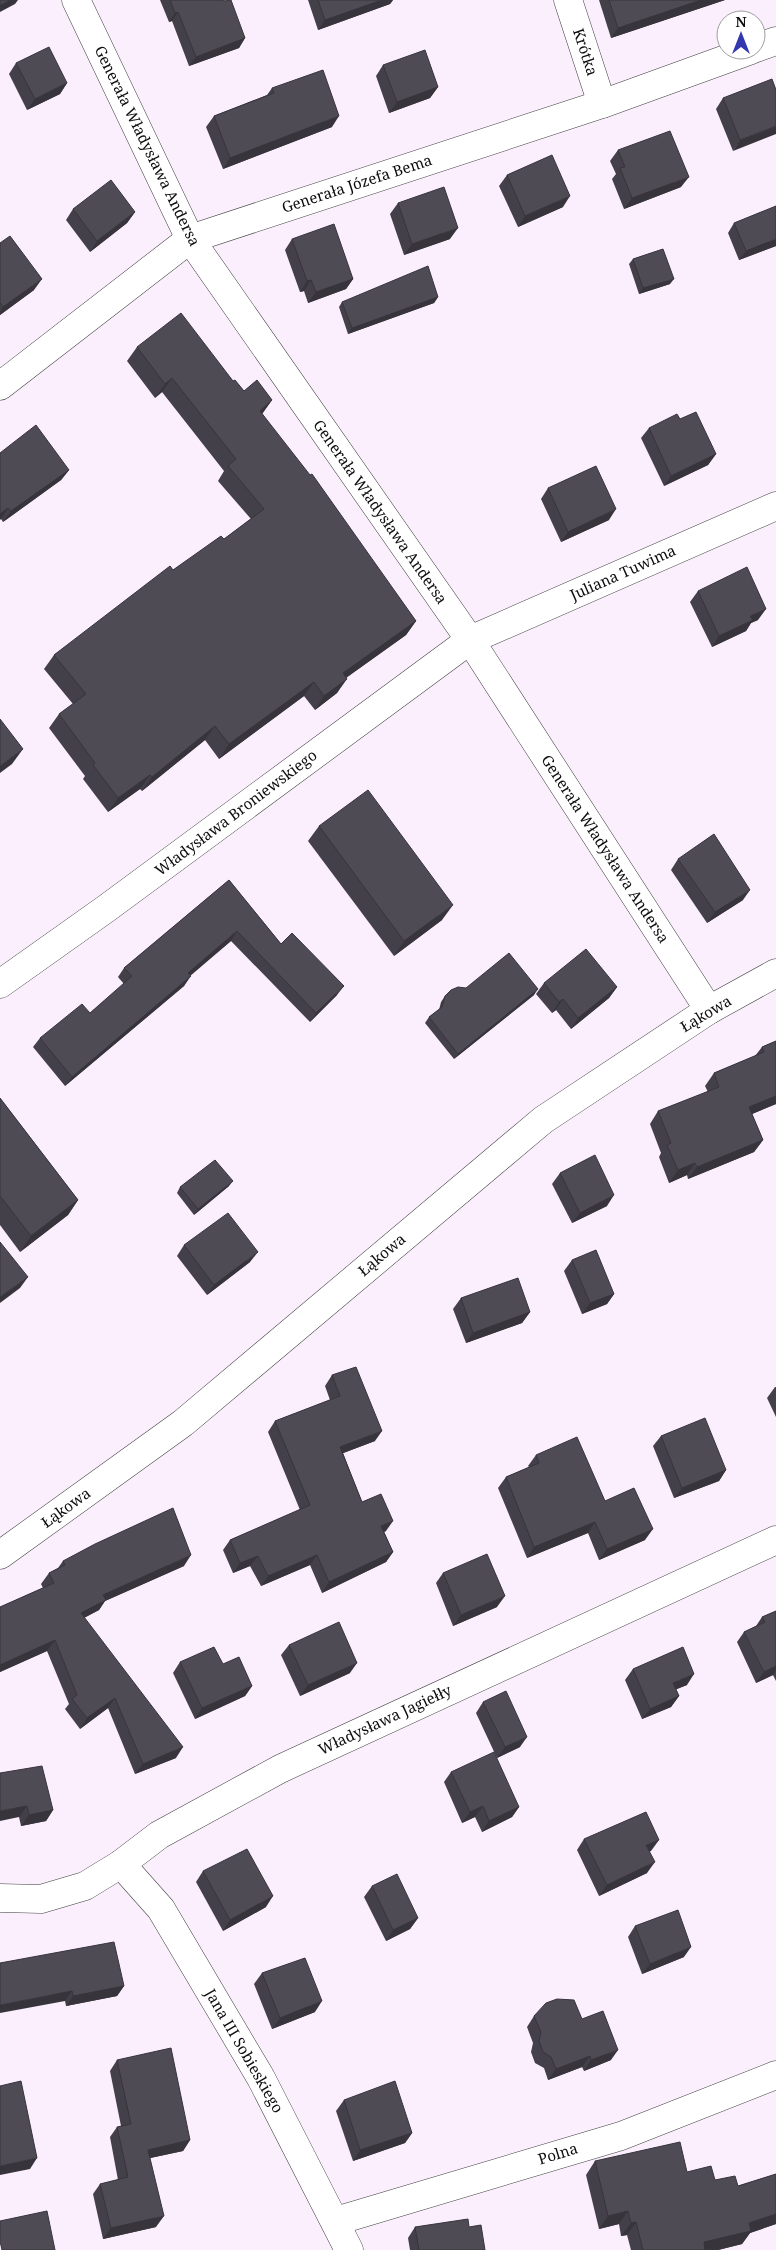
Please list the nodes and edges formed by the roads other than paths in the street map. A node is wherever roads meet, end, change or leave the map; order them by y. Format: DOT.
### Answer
graph roads {
  1 [pos="76,0"];
  2 [pos="568,0"];
  3 [pos="723,60"];
  4 [pos="602,104"];
  5 [pos="190,239"];
  6 [pos="0,386"];
  7 [pos="776,506"];
  8 [pos="470,640"];
  9 [pos="776,973"];
  10 [pos="0,984"];
  11 [pos="710,1010"];
  12 [pos="776,1540"];
  13 [pos="0,1555"];
  14 [pos="121,1864"];
  15 [pos="0,1898"];
  16 [pos="776,2075"];
  17 [pos="336,2221"];
  18 [pos="349,2250"];
  1 -- 5 [label="street, Generała Władysława Andersa"];
  2 -- 4 [label="street, Krótka"];
  3 -- 4 [label="street, Generała Józefa Bema"];
  4 -- 5 [label="street, Generała Józefa Bema"];
  5 -- 6 [label="street, Generała Józefa Bema"];
  5 -- 8 [label="street, Generała Władysława Andersa"];
  7 -- 8 [label="street, Juliana Tuwima"];
  8 -- 10 [label="street, Władysława Broniewskiego"];
  8 -- 11 [label="street, Generała Władysława Andersa"];
  9 -- 11 [label="street, Łąkowa"];
  11 -- 13 [label="street, Łąkowa"];
  12 -- 14 [label="street, Władysława Jagiełły"];
  14 -- 15 [label="street, Władysława Jagiełły"];
  14 -- 17 [label="street, Jana III Sobieskiego"];
  16 -- 17 [label="street, Polna"];
  17 -- 18 [label="street, Jana III Sobieskiego"];
}
